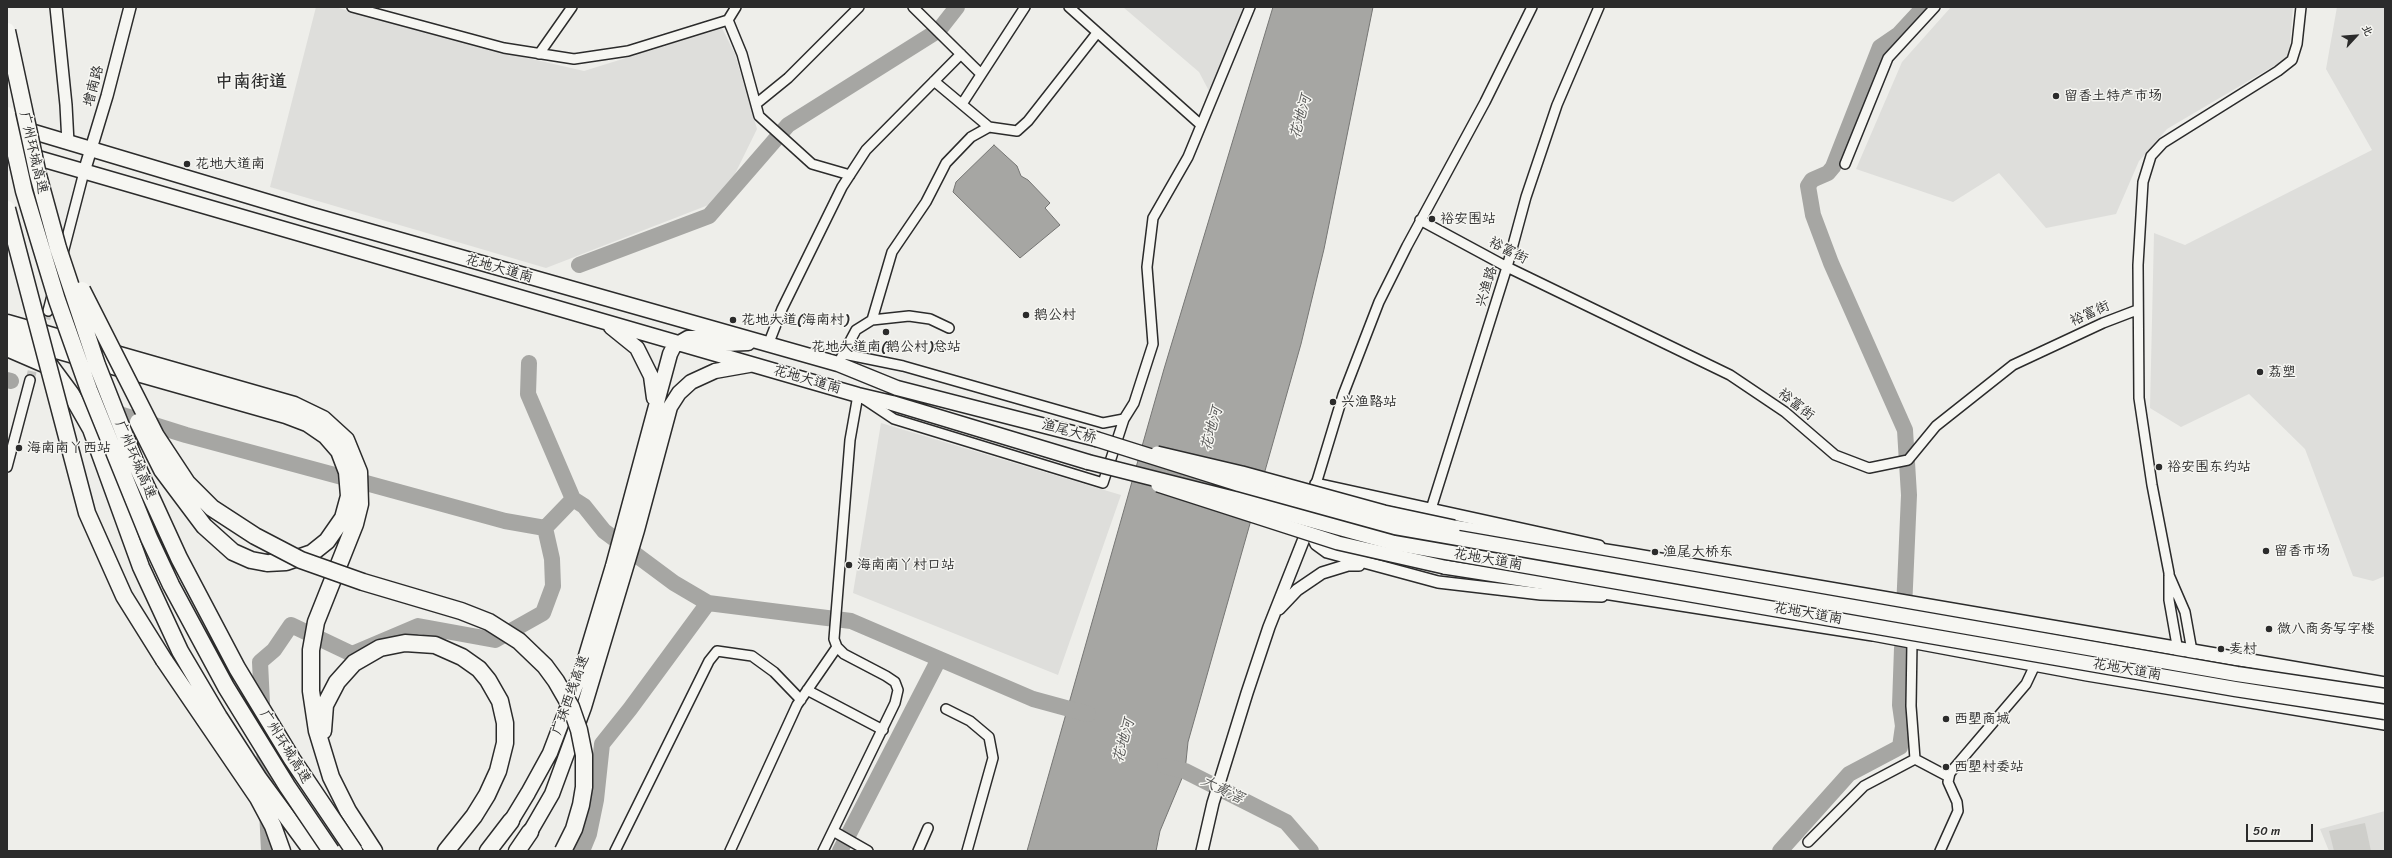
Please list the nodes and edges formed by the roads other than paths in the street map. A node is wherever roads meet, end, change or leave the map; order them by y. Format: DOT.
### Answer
graph roads {
  1 [pos="56,7"];
  2 [pos="130,7"];
  3 [pos="352,7"];
  4 [pos="572,7"];
  5 [pos="736,7"];
  6 [pos="859,7"];
  7 [pos="913,7"];
  8 [pos="1026,7"];
  9 [pos="1069,7"];
  10 [pos="1250,7"];
  11 [pos="1532,7"];
  12 [pos="1599,7"];
  13 [pos="1935,7"];
  14 [pos="2301,7"];
  15 [pos="728,20"];
  16 [pos="7,31"];
  17 [pos="1097,32"];
  18 [pos="539,54"];
  19 [pos="961,54"];
  20 [pos="15,71"];
  21 [pos="982,74"];
  22 [pos="934,81"];
  23 [pos="756,104"];
  24 [pos="962,104"];
  25 [pos="7,115"];
  26 [pos="7,124"];
  27 [pos="1201,125"];
  28 [pos="989,127"];
  29 [pos="68,143"];
  30 [pos="7,149"];
  31 [pos="91,150"];
  32 [pos="1845,164"];
  33 [pos="84,172"];
  34 [pos="850,175"];
  35 [pos="7,209"];
  36 [pos="1420,220"];
  37 [pos="1508,267"];
  38 [pos="82,290"];
  39 [pos="2137,310"];
  40 [pos="48,311"];
  41 [pos="597,319"];
  42 [pos="872,320"];
  43 [pos="7,322"];
  44 [pos="949,328"];
  45 [pos="7,336"];
  46 [pos="679,343"];
  47 [pos="764,344"];
  48 [pos="7,348"];
  49 [pos="841,359"];
  50 [pos="753,364"];
  51 [pos="30,380"];
  52 [pos="897,388"];
  53 [pos="858,395"];
  54 [pos="652,417"];
  55 [pos="1124,419"];
  56 [pos="1096,439"];
  57 [pos="1088,462"];
  58 [pos="7,467"];
  59 [pos="1239,484"];
  60 [pos="1316,484"];
  61 [pos="1431,509"];
  62 [pos="1309,526"];
  63 [pos="631,527"];
  64 [pos="1631,555"];
  65 [pos="1372,565"];
  66 [pos="619,568"];
  67 [pos="2169,573"];
  68 [pos="1625,595"];
  69 [pos="2042,625"];
  70 [pos="1269,627"];
  71 [pos="1912,642"];
  72 [pos="835,643"];
  73 [pos="2178,648"];
  74 [pos="2192,651"];
  75 [pos="2035,665"];
  76 [pos="2385,684"];
  77 [pos="807,690"];
  78 [pos="2186,691"];
  79 [pos="2385,696"];
  80 [pos="801,700"];
  81 [pos="946,709"];
  82 [pos="2385,712"];
  83 [pos="2385,723"];
  84 [pos="883,730"];
  85 [pos="1915,759"];
  86 [pos="1949,777"];
  87 [pos="511,821"];
  88 [pos="928,828"];
  89 [pos="530,832"];
  90 [pos="836,834"];
  91 [pos="1808,842"];
  92 [pos="282,851"];
  93 [pos="312,851"];
  94 [pos="331,851"];
  95 [pos="354,851"];
  96 [pos="374,851"];
  97 [pos="446,851"];
  98 [pos="488,851"];
  99 [pos="517,851"];
  100 [pos="563,851"];
  101 [pos="615,851"];
  102 [pos="730,851"];
  103 [pos="823,851"];
  104 [pos="868,851"];
  105 [pos="918,851"];
  106 [pos="967,851"];
  107 [pos="1202,851"];
  108 [pos="1940,851"];
  1 -- 29 [label="street"];
  2 -- 31 [label="street, 增南路"];
  3 -- 18 [label="street"];
  4 -- 18 [label="street"];
  5 -- 15 [label="street"];
  6 -- 23 [label="street"];
  7 -- 19 [label="street"];
  8 -- 21 [label="street"];
  9 -- 17 [label="street"];
  10 -- 27 [label="street"];
  11 -- 36 [label="street"];
  12 -- 37 [label="street, 兴渔路"];
  13 -- 32 [label="street"];
  14 -- 39 [label="street"];
  15 -- 18 [label="street"];
  15 -- 23 [label="street"];
  16 -- 20 [label="highway, 广州环城高速, bridge"];
  17 -- 27 [label="street"];
  17 -- 28 [label="street"];
  19 -- 21 [label="street"];
  19 -- 22 [label="street"];
  20 -- 38 [label="highway, bridge"];
  20 -- 95 [label="highway, 广州环城高速, bridge"];
  21 -- 24 [label="street"];
  22 -- 24 [label="street"];
  22 -- 34 [label="street"];
  23 -- 34 [label="street"];
  24 -- 28 [label="street"];
  25 -- 94 [label="highway, 广州环城高速, bridge"];
  26 -- 29 [label="main road, 花地大道南"];
  27 -- 55 [label="street"];
  28 -- 42 [label="street"];
  29 -- 31 [label="main road, 花地大道南"];
  30 -- 33 [label="main road, 花地大道南"];
  31 -- 33 [label="street, 增南路"];
  31 -- 47 [label="main road, 花地大道南"];
  33 -- 40 [label="street"];
  33 -- 41 [label="main road, 花地大道南"];
  34 -- 47 [label="street"];
  35 -- 92 [label="highway, bridge"];
  36 -- 37 [label="street, 裕富街"];
  36 -- 60 [label="street"];
  37 -- 39 [label="street, 裕富街"];
  37 -- 61 [label="street, 兴渔路"];
  38 -- 45 [label="highway, bridge"];
  38 -- 100 [label="highway, bridge"];
  39 -- 67 [label="street"];
  41 -- 46 [label="main road, 花地大道南"];
  41 -- 54 [label="main road"];
  42 -- 44 [label="street"];
  42 -- 49 [label="street"];
  43 -- 96 [label="highway"];
  46 -- 47 [label="main road"];
  46 -- 50 [label="main road, 花地大道南"];
  46 -- 54 [label="main road"];
  47 -- 49 [label="main road, 花地大道南"];
  47 -- 50 [label="main road"];
  48 -- 93 [label="highway"];
  49 -- 52 [label="main road, 花地大道南"];
  49 -- 55 [label="street"];
  50 -- 53 [label="main road, 花地大道南"];
  50 -- 63 [label="main road"];
  51 -- 58 [label="street"];
  52 -- 56 [label="main road, 渔尾大桥"];
  53 -- 55 [label="street"];
  53 -- 57 [label="main road, 花地大道南"];
  53 -- 72 [label="street"];
  54 -- 63 [label="main road"];
  56 -- 59 [label="main road, 渔尾大桥, bridge"];
  56 -- 64 [label="main road, bridge"];
  57 -- 68 [label="main road, bridge"];
  57 -- 82 [label="main road, 花地大道南, bridge"];
  59 -- 79 [label="main road, 花地大道南, bridge"];
  60 -- 61 [label="street, 花地大道南"];
  60 -- 62 [label="street"];
  61 -- 64 [label="street, 花地大道南"];
  62 -- 65 [label="street, 花地大道南"];
  62 -- 70 [label="street"];
  63 -- 66 [label="main road, 广珠西线高速"];
  64 -- 69 [label="main road, 花地大道南"];
  65 -- 68 [label="street, 花地大道南"];
  65 -- 70 [label="street"];
  66 -- 87 [label="main road, 广珠西线高速"];
  66 -- 89 [label="main road, 广珠西线高速"];
  67 -- 73 [label="street"];
  67 -- 74 [label="street"];
  68 -- 71 [label="main road, 花地大道南"];
  69 -- 73 [label="main road, 花地大道南"];
  69 -- 75 [label="street"];
  70 -- 107 [label="street"];
  71 -- 75 [label="main road, 花地大道南"];
  71 -- 85 [label="street"];
  72 -- 77 [label="street"];
  72 -- 84 [label="street"];
  73 -- 74 [label="main road, 花地大道南"];
  73 -- 78 [label="street"];
  74 -- 76 [label="main road, 花地大道南"];
  74 -- 78 [label="street"];
  75 -- 78 [label="main road, 花地大道南"];
  75 -- 86 [label="street"];
  77 -- 80 [label="street"];
  77 -- 84 [label="street"];
  78 -- 83 [label="main road, 花地大道南"];
  80 -- 101 [label="street"];
  80 -- 102 [label="street"];
  81 -- 106 [label="street"];
  84 -- 90 [label="street"];
  85 -- 86 [label="street"];
  85 -- 91 [label="street"];
  86 -- 108 [label="street"];
  87 -- 98 [label="highway, 广珠西线高速"];
  88 -- 105 [label="street"];
  89 -- 99 [label="highway, 广珠西线高速"];
  90 -- 103 [label="street"];
  90 -- 104 [label="street"];
  96 -- 97 [label="highway"];
}
